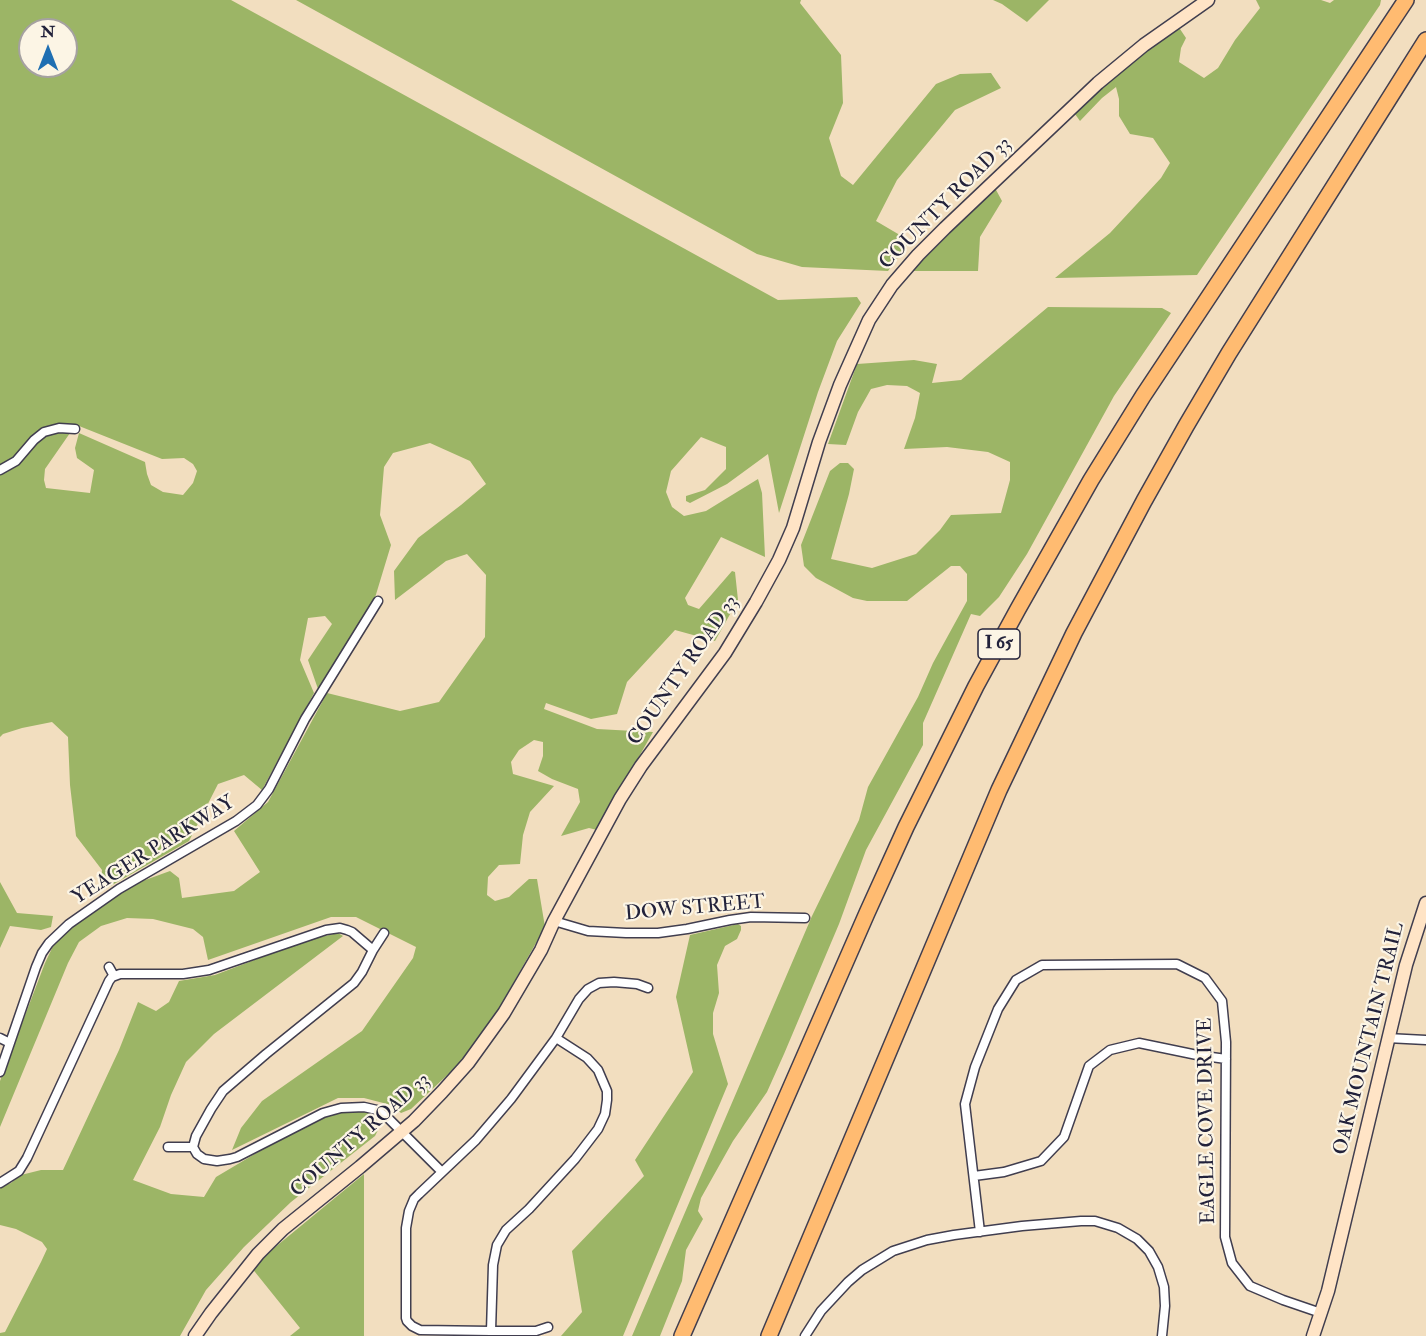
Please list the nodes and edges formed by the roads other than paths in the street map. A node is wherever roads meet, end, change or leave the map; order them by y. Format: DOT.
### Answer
graph roads {
  1 [pos="1208,0"];
  2 [pos="1406,0"];
  3 [pos="1426,40"];
  4 [pos="75,429"];
  5 [pos="0,470"];
  6 [pos="378,601"];
  7 [pos="1426,903"];
  8 [pos="1424,916"];
  9 [pos="805,918"];
  10 [pos="554,921"];
  11 [pos="384,933"];
  12 [pos="374,950"];
  13 [pos="109,967"];
  14 [pos="114,976"];
  15 [pos="648,988"];
  16 [pos="0,1038"];
  17 [pos="556,1038"];
  18 [pos="1387,1038"];
  19 [pos="1426,1040"];
  20 [pos="10,1042"];
  21 [pos="1226,1059"];
  22 [pos="0,1072"];
  23 [pos="402,1131"];
  24 [pos="168,1147"];
  25 [pos="193,1147"];
  26 [pos="441,1171"];
  27 [pos="974,1176"];
  28 [pos="0,1183"];
  29 [pos="980,1232"];
  30 [pos="1321,1313"];
  31 [pos="548,1327"];
  32 [pos="491,1331"];
  33 [pos="195,1336"];
  34 [pos="682,1336"];
  35 [pos="769,1336"];
  36 [pos="805,1336"];
  37 [pos="1162,1336"];
  38 [pos="1313,1336"];
  1 -- 10 [label="street, COUNTY ROAD 33"];
  2 -- 34 [label="highway, I 65"];
  3 -- 35 [label="highway"];
  4 -- 5 [label="street"];
  6 -- 20 [label="street, YEAGER PARKWAY"];
  7 -- 8 [label="street, OAK MOUNTAIN TRAIL"];
  8 -- 18 [label="street, OAK MOUNTAIN TRAIL"];
  9 -- 10 [label="street, DOW STREET"];
  10 -- 23 [label="street, COUNTY ROAD 33"];
  11 -- 12 [label="street"];
  12 -- 14 [label="street"];
  12 -- 25 [label="street"];
  13 -- 14 [label="street"];
  14 -- 28 [label="street"];
  15 -- 17 [label="street"];
  16 -- 20 [label="street"];
  17 -- 26 [label="street"];
  17 -- 32 [label="street"];
  18 -- 19 [label="street"];
  18 -- 30 [label="street, OAK MOUNTAIN TRAIL"];
  20 -- 22 [label="street, YEAGER PARKWAY"];
  21 -- 27 [label="street"];
  21 -- 27 [label="street, EAGLE COVE DRIVE"];
  21 -- 30 [label="street, EAGLE COVE DRIVE"];
  23 -- 25 [label="street"];
  23 -- 26 [label="street"];
  23 -- 33 [label="street, COUNTY ROAD 33"];
  24 -- 25 [label="street"];
  26 -- 32 [label="street"];
  27 -- 29 [label="street, EAGLE COVE DRIVE"];
  29 -- 36 [label="street"];
  29 -- 37 [label="street"];
  30 -- 38 [label="street, OAK MOUNTAIN TRAIL"];
  31 -- 32 [label="street"];
}
